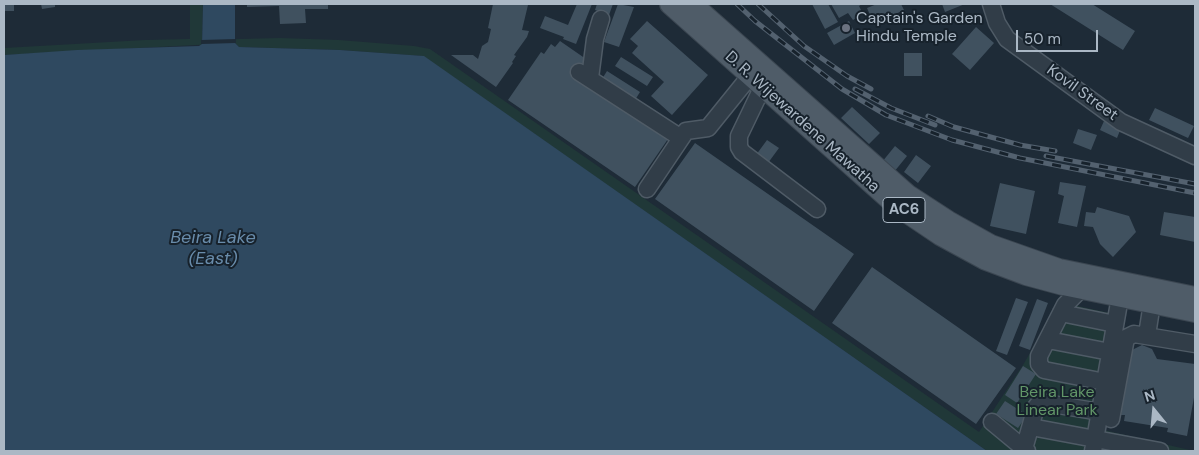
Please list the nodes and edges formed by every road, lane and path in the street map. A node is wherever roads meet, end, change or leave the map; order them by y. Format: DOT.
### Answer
graph roads {
  1 [pos="670,4"];
  2 [pos="692,4"];
  3 [pos="990,4"];
  4 [pos="601,19"];
  5 [pos="753,86"];
  6 [pos="681,138"];
  7 [pos="1195,156"];
  8 [pos="647,189"];
  9 [pos="817,209"];
  10 [pos="1082,289"];
  11 [pos="1120,297"];
  12 [pos="1195,297"];
  13 [pos="1152,303"];
  14 [pos="1195,312"];
  15 [pos="1061,313"];
  16 [pos="1115,324"];
  17 [pos="1147,335"];
  18 [pos="1048,340"];
  19 [pos="1195,344"];
  20 [pos="1110,352"];
  21 [pos="1105,382"];
  22 [pos="1105,416"];
  23 [pos="992,422"];
  24 [pos="1031,427"];
  25 [pos="1094,445"];
  26 [pos="1026,450"];
  27 [pos="1160,451"];
  1 -- 5 [label="main road, D. R. Wijewardene Mawatha / AC6"];
  2 -- 12 [label="main road, D. R. Wijewardene Mawatha / AC6"];
  3 -- 7 [label="lane, Kovil Street"];
  4 -- 6 [label="lane"];
  5 -- 6 [label="lane"];
  5 -- 9 [label="lane"];
  5 -- 10 [label="main road, D. R. Wijewardene Mawatha / AC6"];
  6 -- 8 [label="lane"];
  10 -- 11 [label="main road, D. R. Wijewardene Mawatha / AC6"];
  10 -- 15 [label="lane"];
  11 -- 13 [label="main road, D. R. Wijewardene Mawatha / AC6"];
  11 -- 16 [label="lane"];
  13 -- 14 [label="main road, D. R. Wijewardene Mawatha / AC6"];
  13 -- 17 [label="lane"];
  15 -- 16 [label="lane"];
  15 -- 18 [label="lane"];
  16 -- 20 [label="lane"];
  17 -- 19 [label="lane"];
  17 -- 22 [label="lane"];
  18 -- 20 [label="lane"];
  18 -- 21 [label="lane"];
  20 -- 21 [label="lane"];
  21 -- 22 [label="lane"];
  22 -- 24 [label="lane"];
  22 -- 25 [label="lane"];
  23 -- 26 [label="lane"];
  24 -- 25 [label="lane"];
  24 -- 26 [label="lane"];
  25 -- 27 [label="lane"];
}
